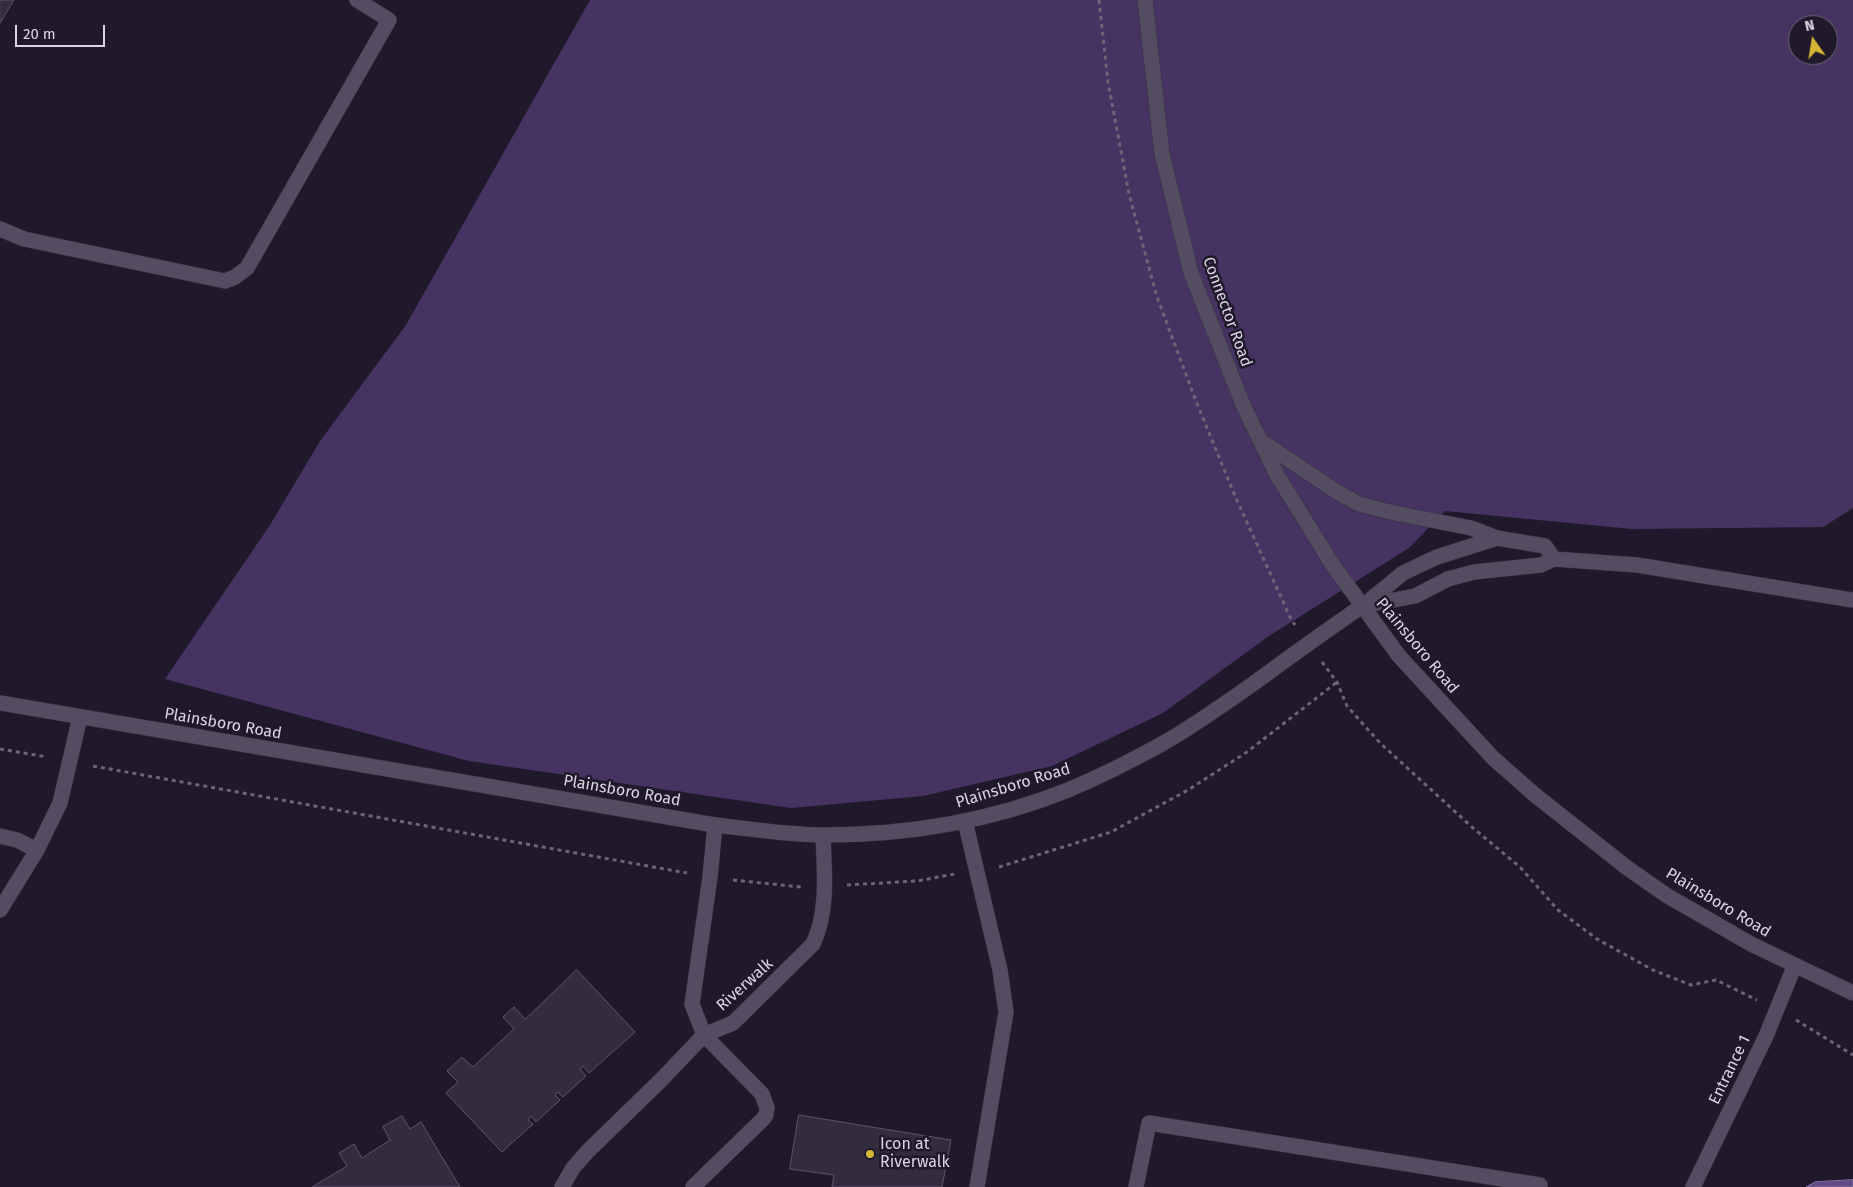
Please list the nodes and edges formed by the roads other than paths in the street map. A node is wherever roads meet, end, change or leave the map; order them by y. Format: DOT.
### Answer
graph roads {
  1 [pos="357,0"];
  2 [pos="1145,0"];
  3 [pos="0,229"];
  4 [pos="1261,441"];
  5 [pos="1497,538"];
  6 [pos="1554,559"];
  7 [pos="1853,600"];
  8 [pos="1362,606"];
  9 [pos="0,703"];
  10 [pos="80,717"];
  11 [pos="965,821"];
  12 [pos="715,825"];
  13 [pos="823,835"];
  14 [pos="0,836"];
  15 [pos="37,850"];
  16 [pos="0,910"];
  17 [pos="1794,967"];
  18 [pos="1853,993"];
  19 [pos="704,1035"];
  20 [pos="562,1187"];
  21 [pos="693,1187"];
  22 [pos="977,1187"];
  23 [pos="1136,1187"];
  24 [pos="1540,1187"];
  25 [pos="1693,1187"];
  1 -- 3 [label="street"];
  2 -- 4 [label="street, Connector Road"];
  4 -- 5 [label="street"];
  4 -- 8 [label="street, Connector Road"];
  5 -- 6 [label="street"];
  5 -- 8 [label="street"];
  6 -- 7 [label="street"];
  6 -- 8 [label="street"];
  8 -- 11 [label="street, Plainsboro Road"];
  8 -- 17 [label="street, Plainsboro Road"];
  9 -- 10 [label="street, Plainsboro Road"];
  10 -- 12 [label="street, Plainsboro Road"];
  10 -- 15 [label="street"];
  11 -- 13 [label="street, Plainsboro Road"];
  11 -- 22 [label="street"];
  12 -- 13 [label="street, Plainsboro Road"];
  12 -- 19 [label="street, Riverwalk"];
  13 -- 19 [label="street, Riverwalk"];
  14 -- 15 [label="street"];
  15 -- 16 [label="street"];
  17 -- 18 [label="street, Plainsboro Road"];
  17 -- 25 [label="street, Entrance 1"];
  19 -- 20 [label="street"];
  19 -- 21 [label="street"];
  23 -- 24 [label="street"];
}
